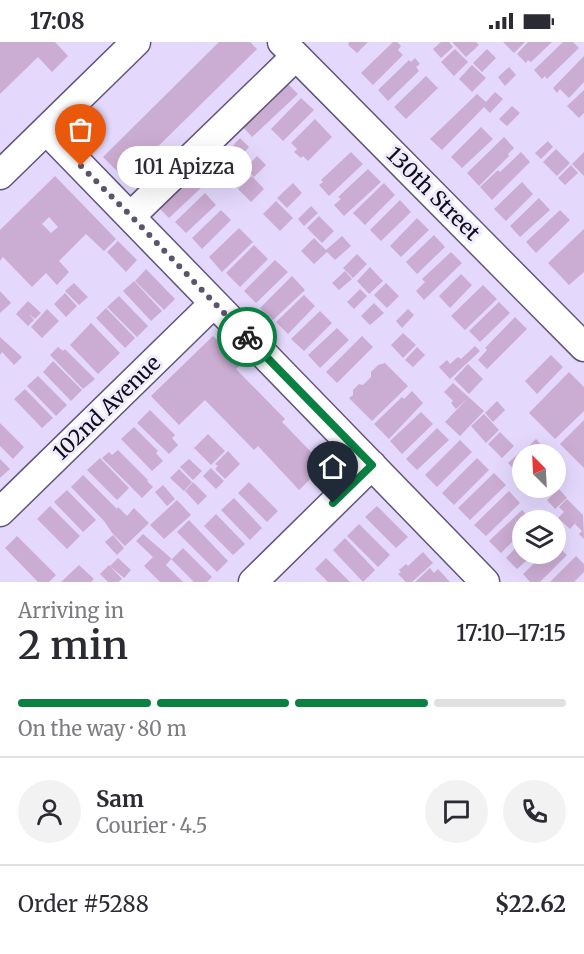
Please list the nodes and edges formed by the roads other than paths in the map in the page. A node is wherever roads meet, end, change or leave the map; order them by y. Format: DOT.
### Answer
graph roads {
  1 [pos="136,42"];
  2 [pos="289,49"];
  3 [pos="46,130"];
  4 [pos="0,176"];
  5 [pos="131,216"];
  6 [pos="213,304"];
  7 [pos="584,347"];
  8 [pos="372,465"];
  9 [pos="0,512"];
  10 [pos="253,582"];
  11 [pos="485,582"];
  1 -- 3 [label="street"];
  2 -- 5 [label="street"];
  2 -- 7 [label="street, 130th Street"];
  3 -- 4 [label="street"];
  3 -- 5 [label="street"];
  5 -- 6 [label="street"];
  6 -- 8 [label="street"];
  6 -- 9 [label="street, 102nd Avenue"];
  8 -- 10 [label="street"];
  8 -- 11 [label="street"];
}
